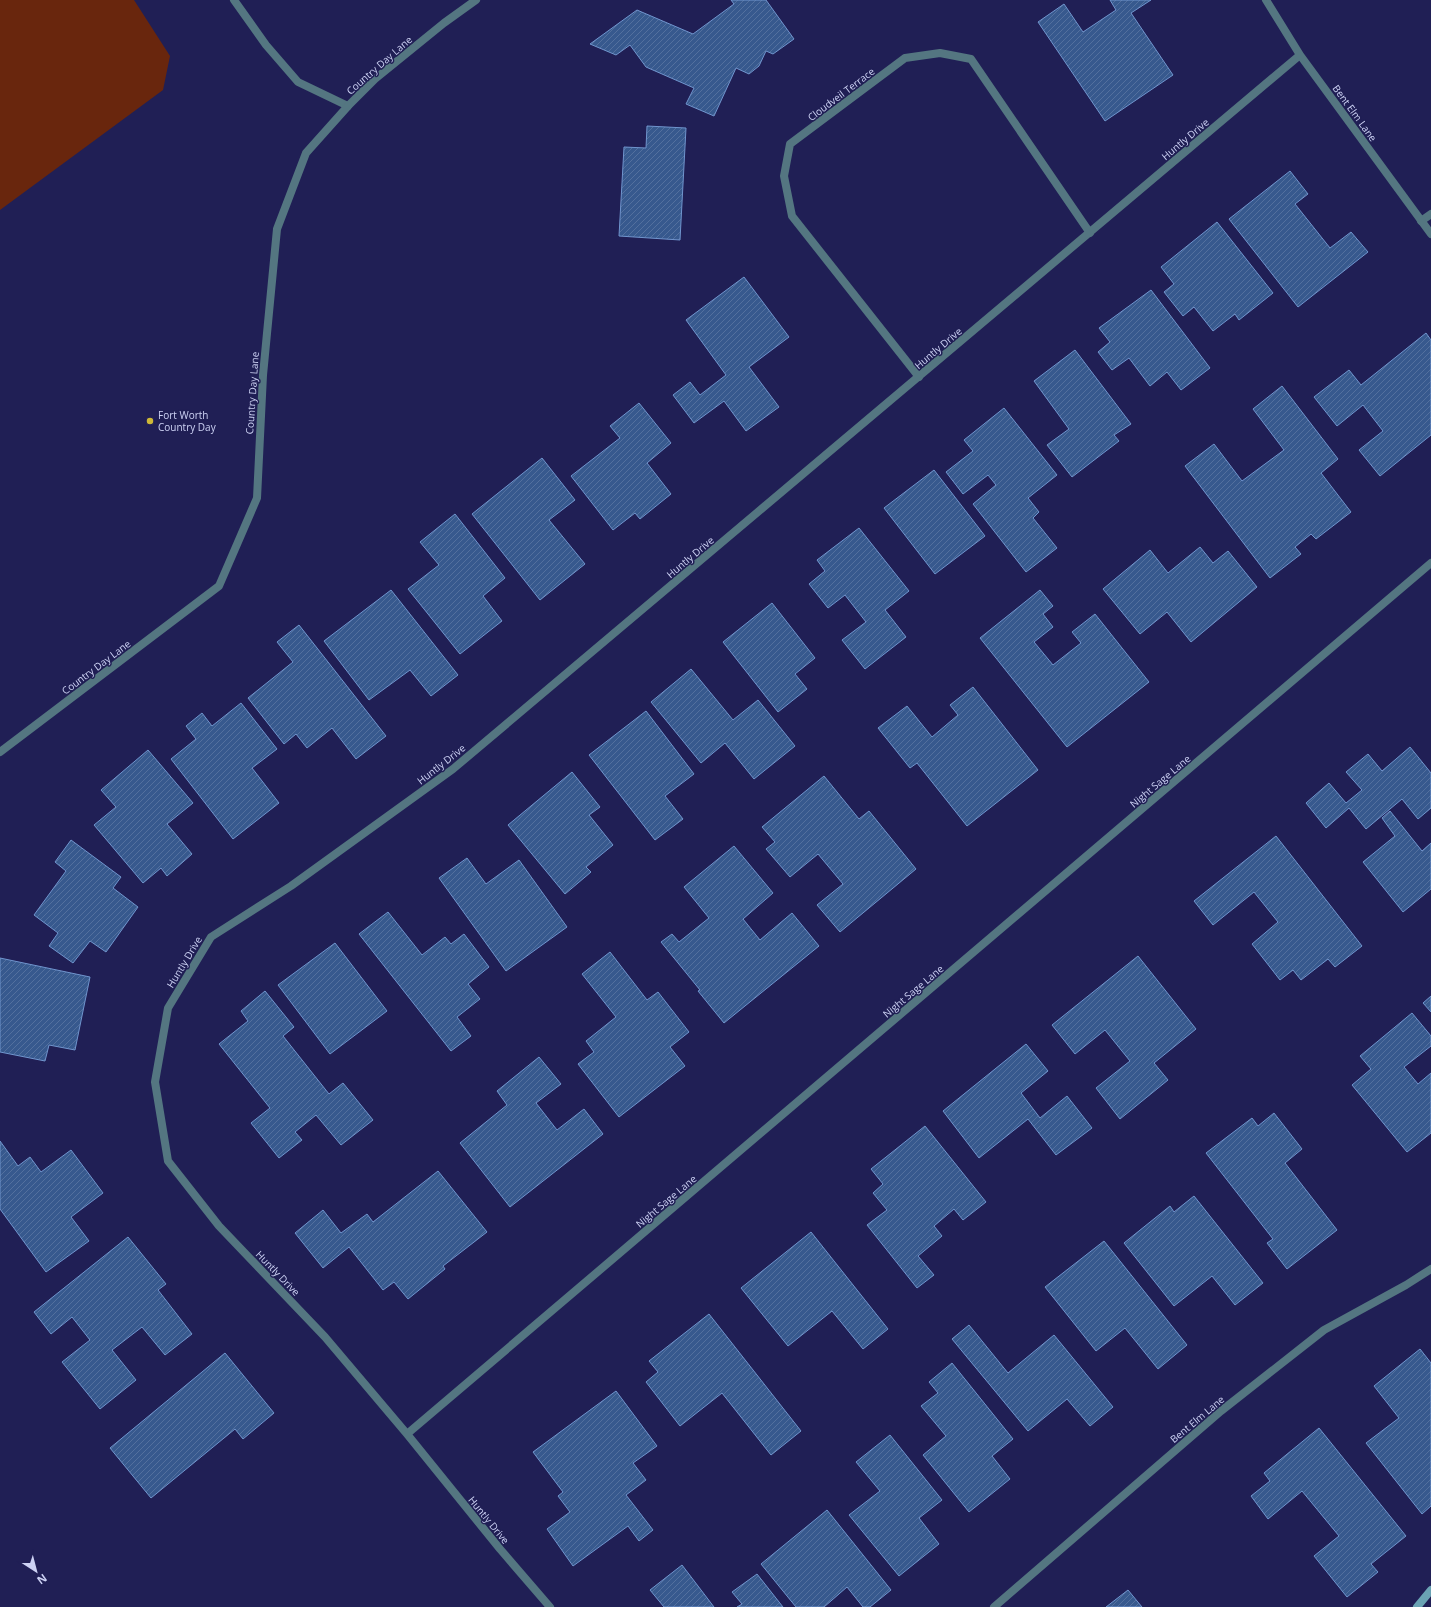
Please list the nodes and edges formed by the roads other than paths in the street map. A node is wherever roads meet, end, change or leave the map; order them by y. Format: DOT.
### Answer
graph roads {
  1 [pos="234,0"];
  2 [pos="476,0"];
  3 [pos="1266,0"];
  4 [pos="1300,55"];
  5 [pos="348,106"];
  6 [pos="1431,214"];
  7 [pos="1421,221"];
  8 [pos="1090,233"];
  9 [pos="1431,234"];
  10 [pos="920,377"];
  11 [pos="1431,563"];
  12 [pos="0,752"];
  13 [pos="1431,1269"];
  14 [pos="407,1434"];
  15 [pos="1431,1590"];
  16 [pos="550,1607"];
  17 [pos="994,1607"];
  18 [pos="1417,1607"];
  1 -- 5 [label="street"];
  2 -- 5 [label="street, Country Day Lane"];
  3 -- 4 [label="street, Bent Elm Lane"];
  4 -- 7 [label="street, Bent Elm Lane"];
  4 -- 8 [label="street, Huntly Drive"];
  5 -- 12 [label="street, Country Day Lane"];
  6 -- 7 [label="street"];
  7 -- 9 [label="street, Bent Elm Lane"];
  8 -- 10 [label="street, Huntly Drive"];
  8 -- 10 [label="street, Cloudveil Terrace"];
  10 -- 14 [label="street, Huntly Drive"];
  11 -- 14 [label="street, Night Sage Lane"];
  13 -- 17 [label="street, Bent Elm Lane"];
  14 -- 16 [label="street, Huntly Drive"];
  15 -- 18 [label="main road"];
}
